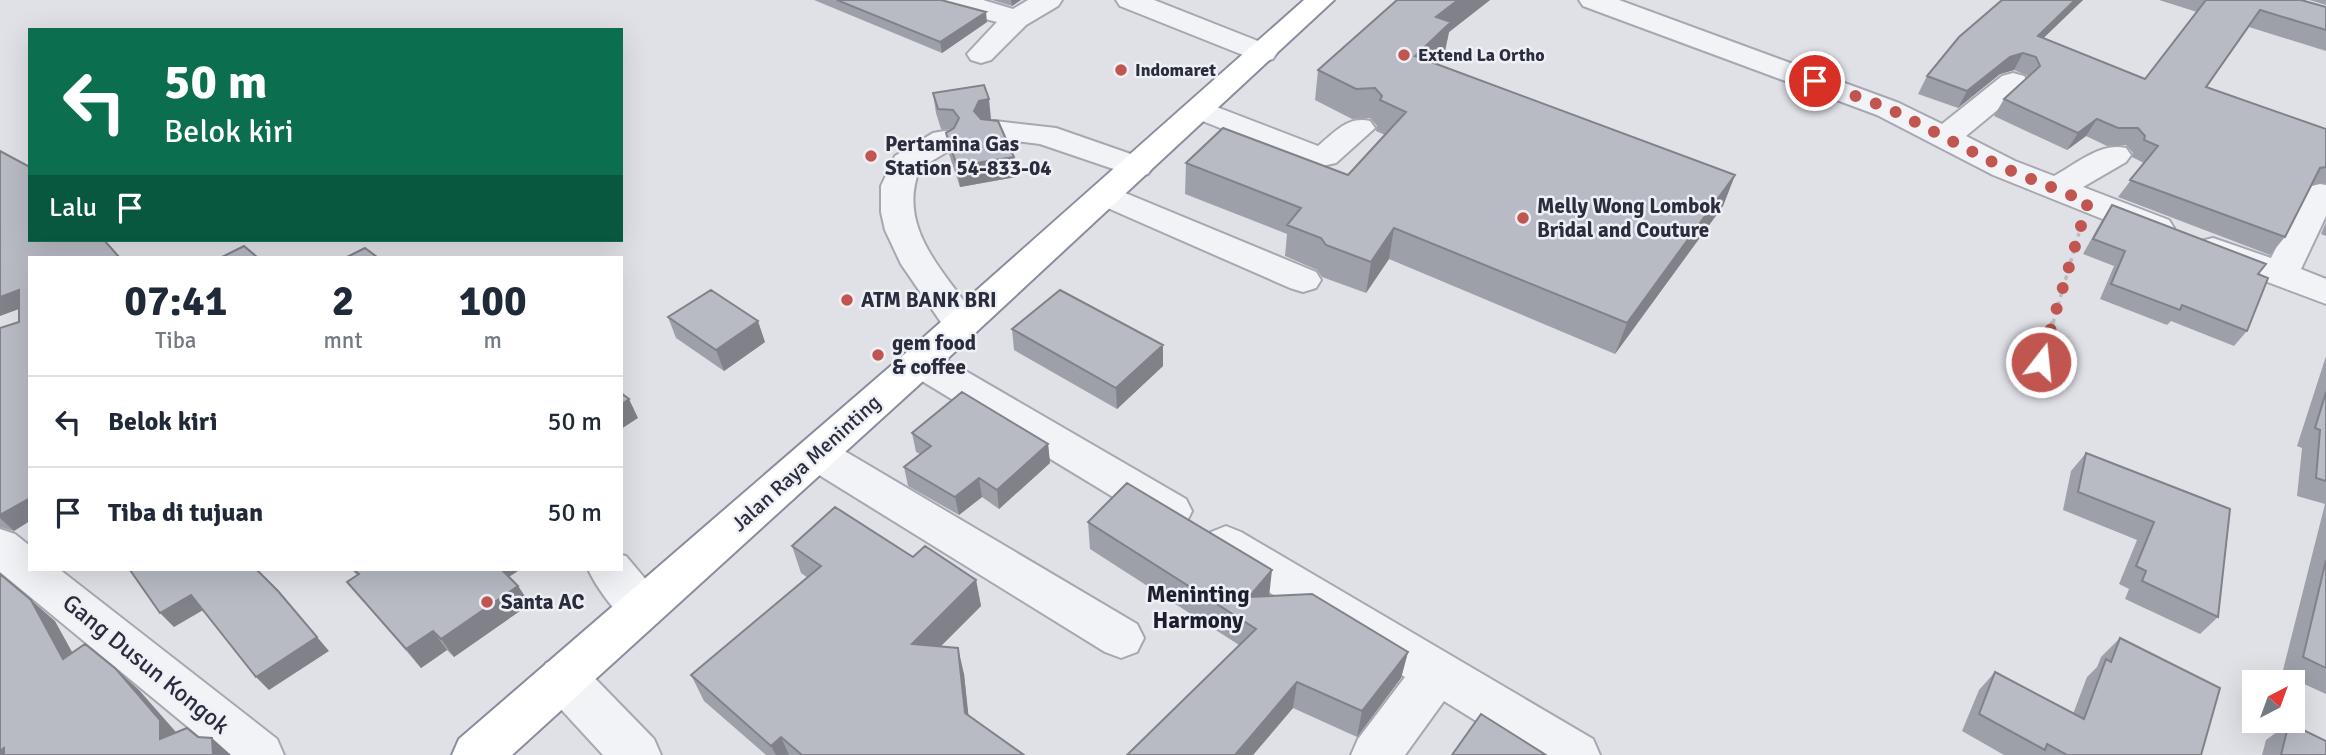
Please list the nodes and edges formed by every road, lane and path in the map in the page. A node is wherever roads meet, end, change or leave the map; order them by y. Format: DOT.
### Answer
graph roads {
  1 [pos="946,0"];
  2 [pos="1048,0"];
  3 [pos="1130,0"];
  4 [pos="1320,0"];
  5 [pos="1593,0"];
  6 [pos="1016,19"];
  7 [pos="1263,53"];
  8 [pos="981,54"];
  9 [pos="2013,82"];
  10 [pos="1201,110"];
  11 [pos="1359,128"];
  12 [pos="995,130"];
  13 [pos="1944,138"];
  14 [pos="944,140"];
  15 [pos="2115,155"];
  16 [pos="1137,167"];
  17 [pos="2055,189"];
  18 [pos="2320,194"];
  19 [pos="1106,195"];
  20 [pos="2088,202"];
  21 [pos="2281,274"];
  22 [pos="1303,281"];
  23 [pos="2326,292"];
  24 [pos="962,324"];
  25 [pos="920,362"];
  26 [pos="2041,362"];
  27 [pos="817,454"];
  28 [pos="0,547"];
  29 [pos="28,569"];
  30 [pos="30,571"];
  31 [pos="612,571"];
  32 [pos="642,608"];
  33 [pos="1121,638"];
  34 [pos="1437,671"];
  35 [pos="563,678"];
  36 [pos="259,755"];
  37 [pos="477,755"];
  38 [pos="636,755"];
  39 [pos="1376,755"];
  40 [pos="1575,755"];
  1 -- 6 [label="street"];
  2 -- 6 [label="street"];
  3 -- 7 [label="street"];
  4 -- 7 [label="highway, Jalan Raya Meninting"];
  5 -- 13 [label="street"];
  6 -- 8 [label="street"];
  7 -- 10 [label="highway, Jalan Raya Meninting"];
  9 -- 13 [label="street"];
  10 -- 11 [label="street"];
  10 -- 16 [label="highway, Jalan Raya Meninting"];
  12 -- 16 [label="street"];
  13 -- 17 [label="street"];
  14 -- 24 [label="street"];
  15 -- 17 [label="street"];
  16 -- 19 [label="highway, Jalan Raya Meninting"];
  17 -- 20 [label="street"];
  18 -- 21 [label="street"];
  19 -- 22 [label="street"];
  19 -- 24 [label="highway, Jalan Raya Meninting"];
  20 -- 21 [label="street"];
  20 -- 26 [label="path"];
  21 -- 23 [label="street"];
  24 -- 25 [label="highway, Jalan Raya Meninting"];
  25 -- 27 [label="highway, Jalan Raya Meninting"];
  25 -- 34 [label="street"];
  27 -- 32 [label="highway, Jalan Raya Meninting"];
  27 -- 33 [label="street"];
  28 -- 29 [label="street, Gang Dusun Kongok"];
  30 -- 36 [label="street, Gang Dusun Kongok"];
  31 -- 32 [label="street"];
  32 -- 35 [label="highway, Jalan Raya Meninting"];
  34 -- 39 [label="street"];
  34 -- 40 [label="street"];
  35 -- 37 [label="highway, Jalan Raya Meninting"];
  35 -- 38 [label="street"];
}
